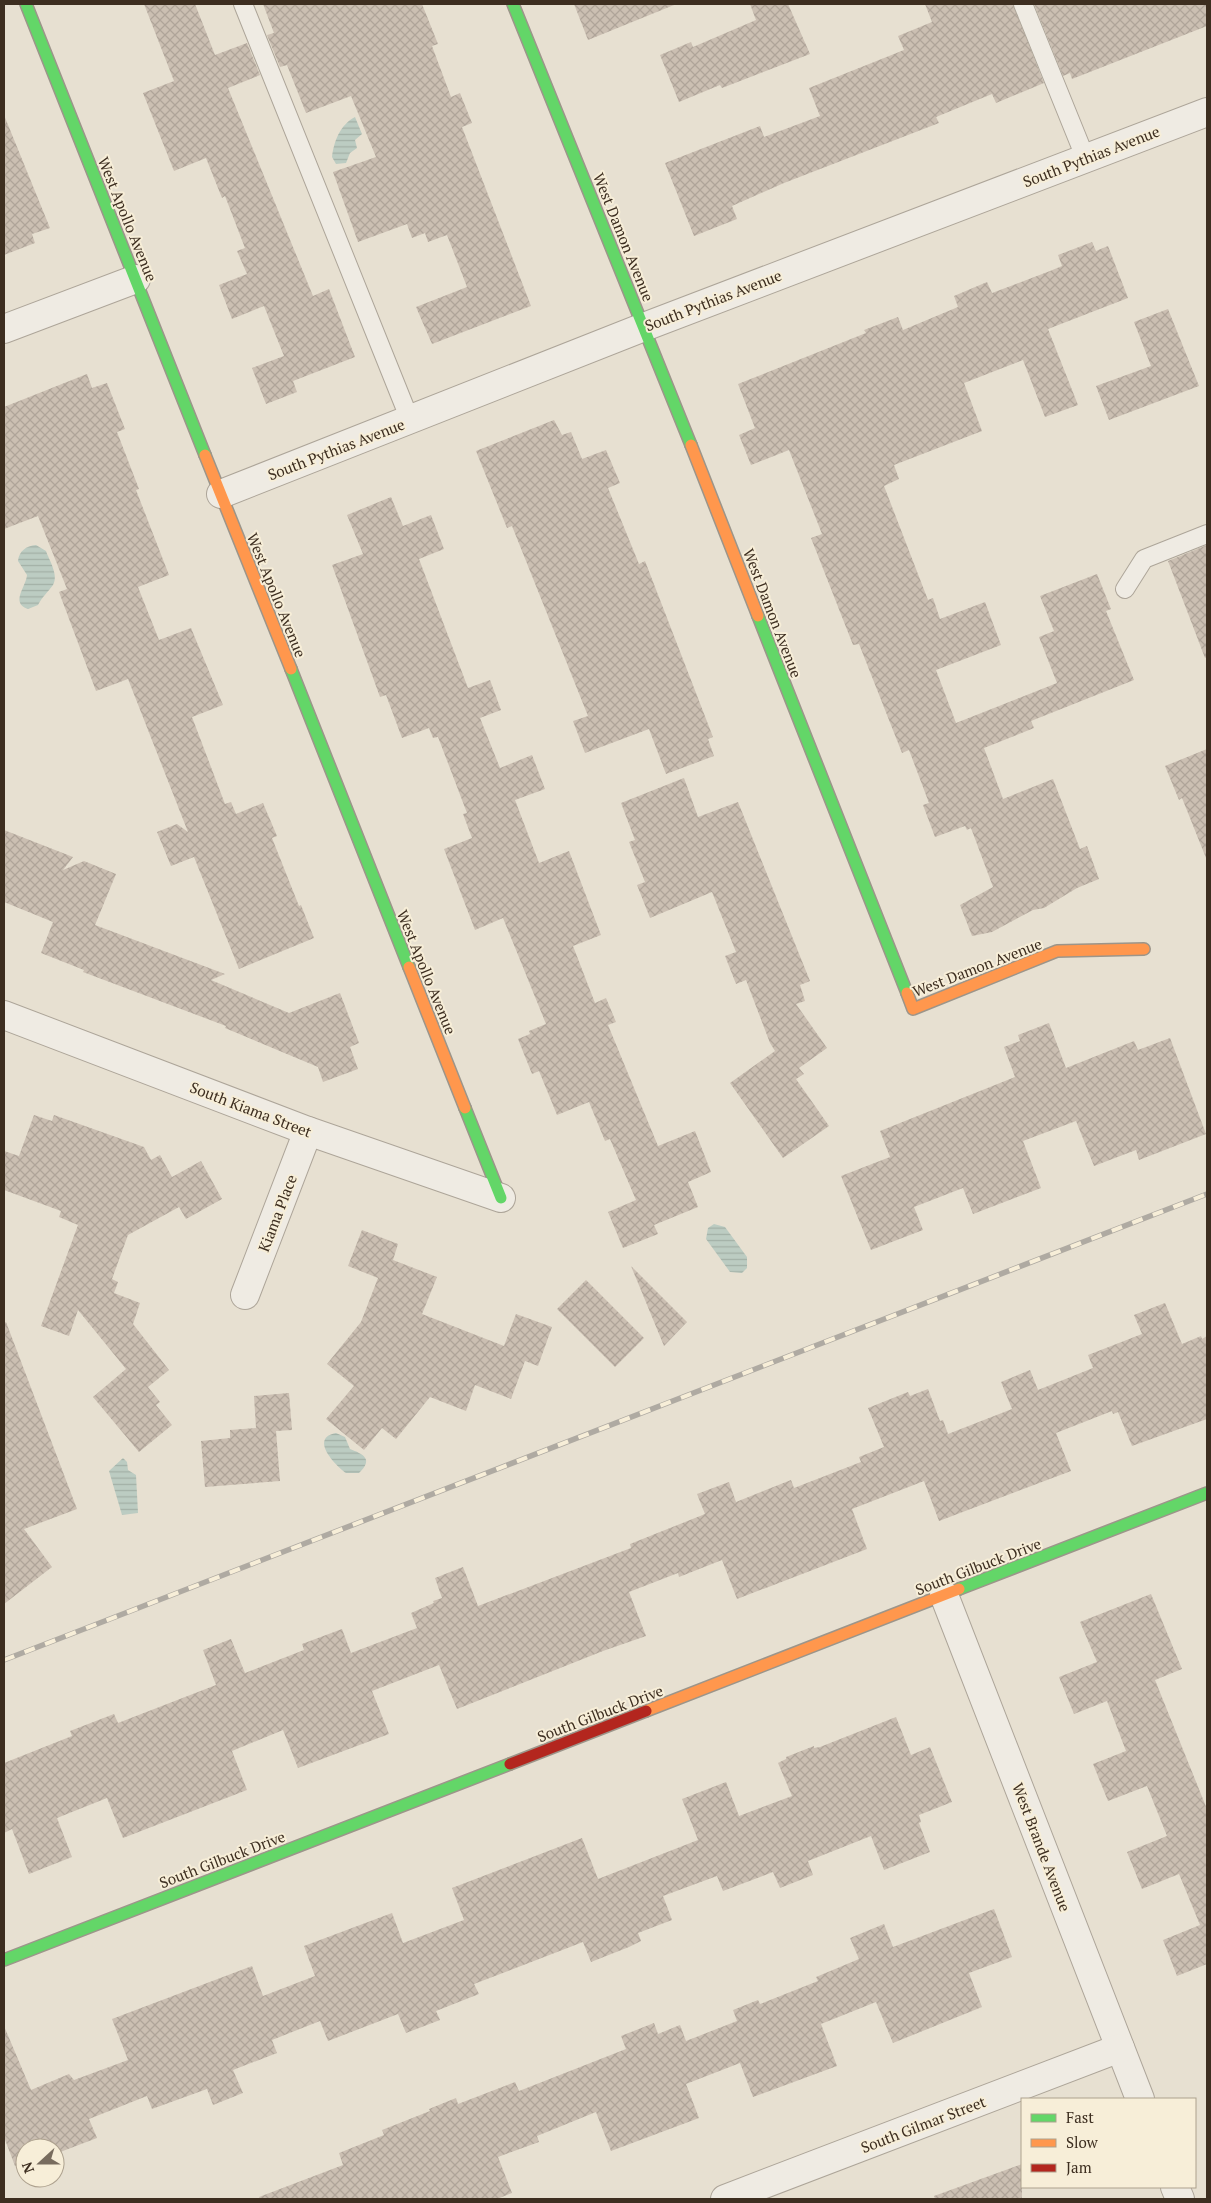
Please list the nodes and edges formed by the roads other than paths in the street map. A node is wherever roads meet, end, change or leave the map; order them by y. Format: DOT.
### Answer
graph roads {
  1 [pos="26,4"];
  2 [pos="243,4"];
  3 [pos="513,4"];
  4 [pos="1023,4"];
  5 [pos="1207,112"];
  6 [pos="1085,158"];
  7 [pos="136,278"];
  8 [pos="644,326"];
  9 [pos="4,329"];
  10 [pos="410,420"];
  11 [pos="221,494"];
  12 [pos="1207,534"];
  13 [pos="1125,589"];
  14 [pos="1144,949"];
  15 [pos="4,1015"];
  16 [pos="308,1131"];
  17 [pos="501,1198"];
  18 [pos="245,1295"];
  19 [pos="1207,1493"];
  20 [pos="944,1595"];
  21 [pos="4,1960"];
  22 [pos="1120,2048"];
  23 [pos="1140,2098"];
  24 [pos="726,2199"];
  1 -- 7 [label="street, West Apollo Avenue"];
  2 -- 10 [label="lane"];
  3 -- 8 [label="street, West Damon Avenue"];
  4 -- 6 [label="lane"];
  5 -- 6 [label="street, South Pythias Avenue"];
  6 -- 8 [label="street, South Pythias Avenue"];
  7 -- 9 [label="street"];
  7 -- 11 [label="street, West Apollo Avenue"];
  8 -- 10 [label="street, South Pythias Avenue"];
  8 -- 14 [label="street, West Damon Avenue"];
  10 -- 11 [label="street, South Pythias Avenue"];
  11 -- 17 [label="street, West Apollo Avenue"];
  12 -- 13 [label="lane"];
  15 -- 16 [label="street, South Kiama Street"];
  16 -- 17 [label="street, South Kiama Street"];
  16 -- 18 [label="street, Kiama Place"];
  19 -- 20 [label="street, South Gilbuck Drive"];
  20 -- 21 [label="street, South Gilbuck Drive"];
  20 -- 22 [label="street, West Brande Avenue"];
  22 -- 23 [label="street, West Brande Avenue"];
  22 -- 24 [label="street, South Gilmar Street"];
}
